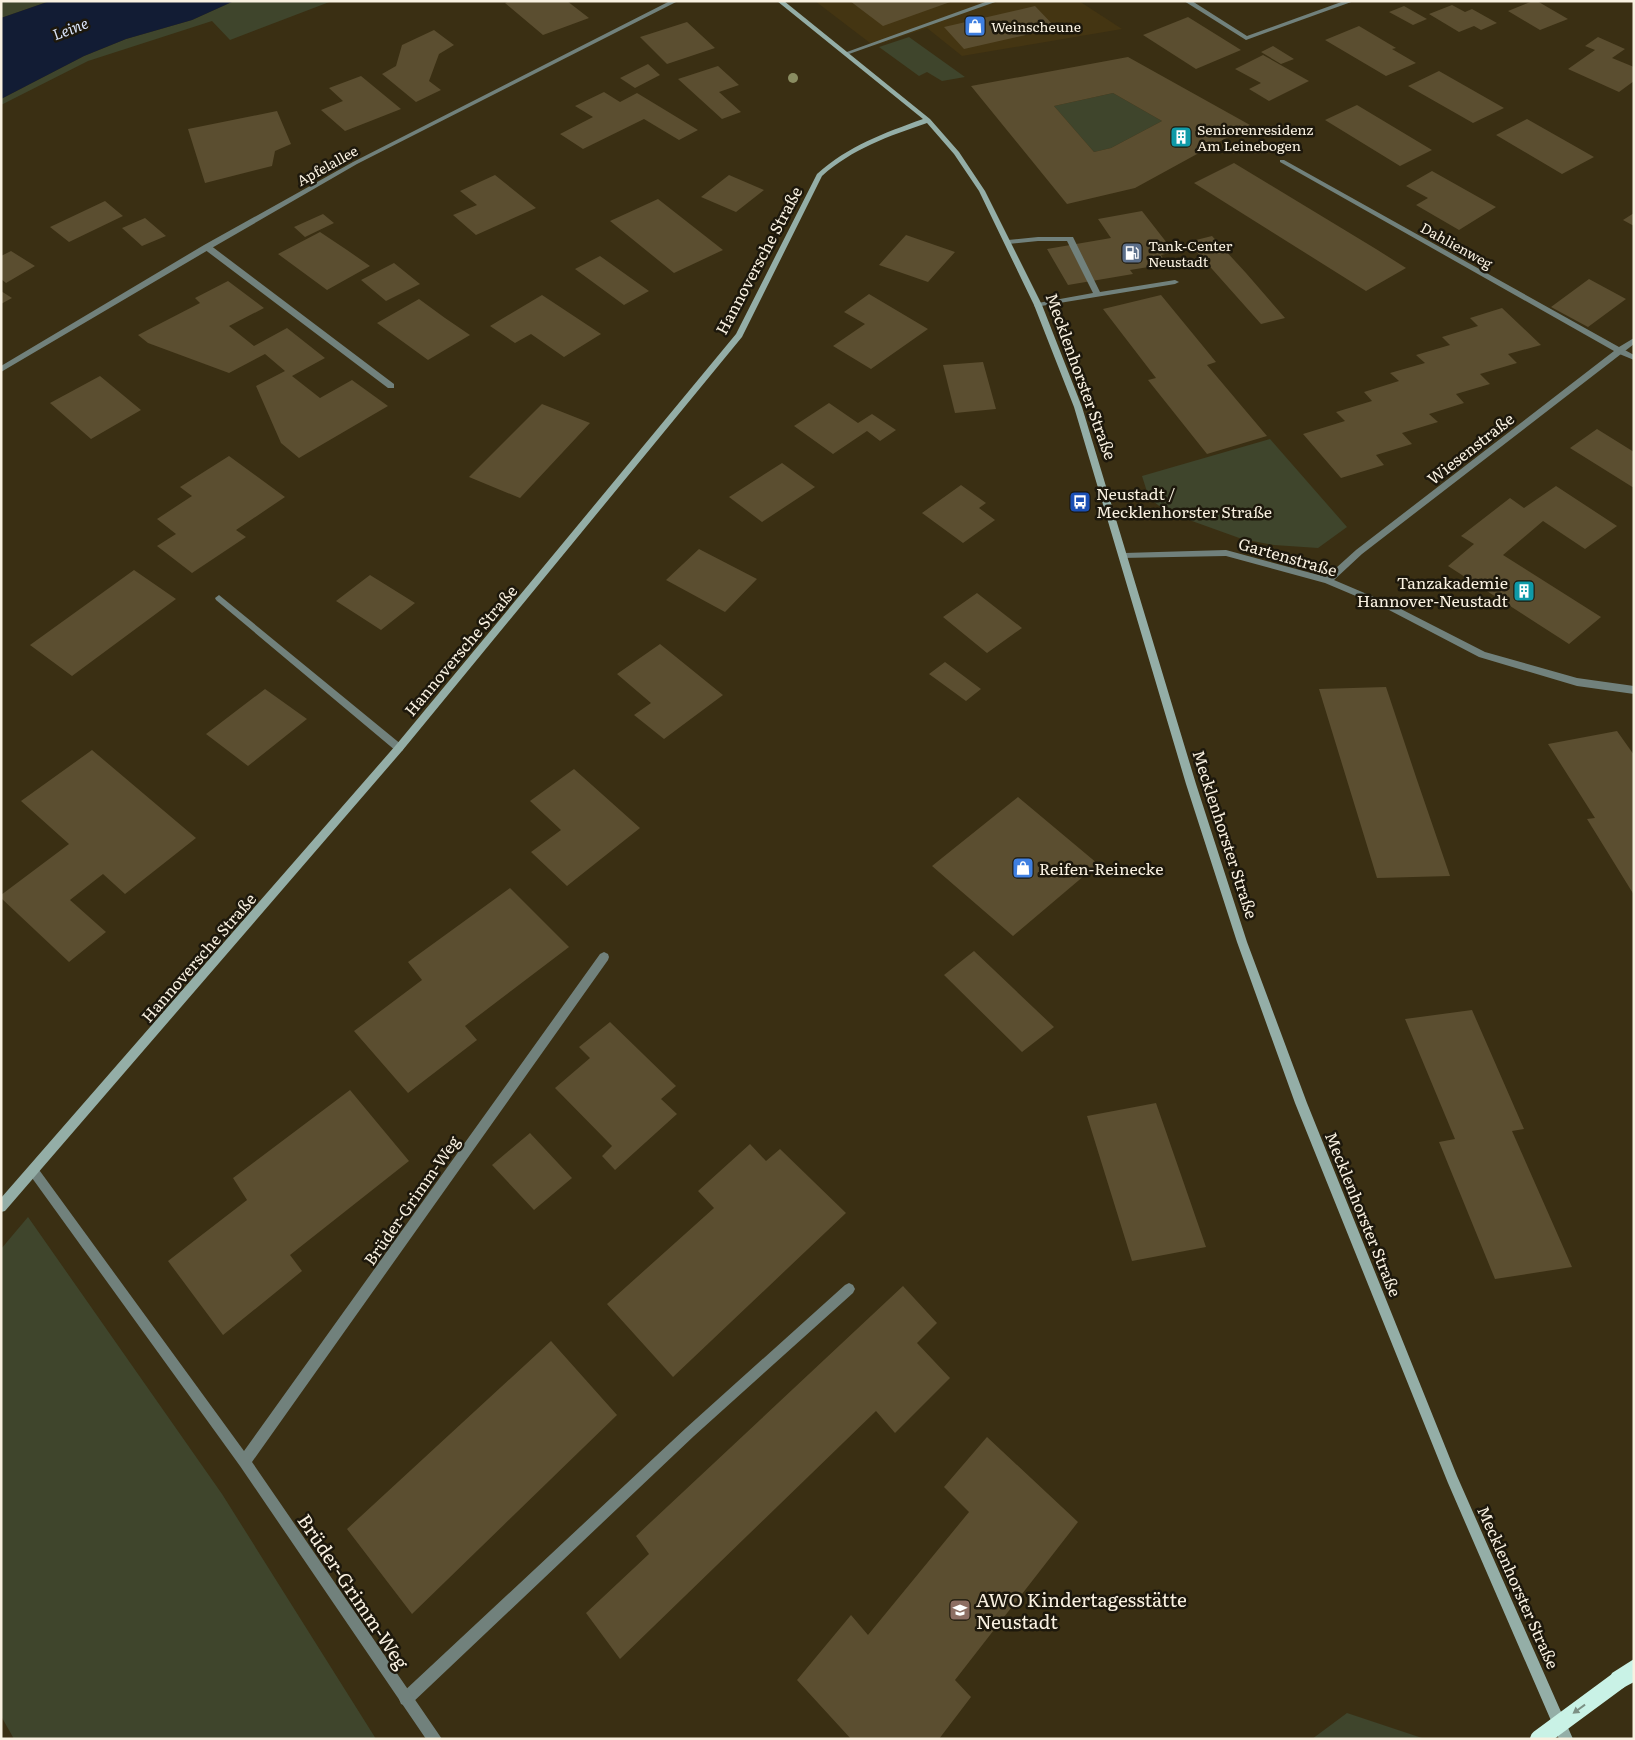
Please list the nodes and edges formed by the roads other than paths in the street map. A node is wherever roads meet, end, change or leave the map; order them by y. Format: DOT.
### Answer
graph roads {
  1 [pos="675,1"];
  2 [pos="780,1"];
  3 [pos="995,1"];
  4 [pos="1187,1"];
  5 [pos="1351,1"];
  6 [pos="847,53"];
  7 [pos="928,120"];
  8 [pos="1282,161"];
  9 [pos="1008,242"];
  10 [pos="207,247"];
  11 [pos="1175,282"];
  12 [pos="1098,295"];
  13 [pos="1038,305"];
  14 [pos="1634,340"];
  15 [pos="1620,351"];
  16 [pos="1634,358"];
  17 [pos="1,370"];
  18 [pos="390,386"];
  19 [pos="1124,556"];
  20 [pos="1328,581"];
  21 [pos="219,598"];
  22 [pos="1634,690"];
  23 [pos="399,748"];
  24 [pos="604,957"];
  25 [pos="33,1171"];
  26 [pos="1,1207"];
  27 [pos="849,1289"];
  28 [pos="244,1462"];
  29 [pos="1626,1675"];
  30 [pos="406,1699"];
  31 [pos="435,1739"];
  32 [pos="1539,1739"];
  33 [pos="1566,1739"];
  1 -- 10 [label="street, Apfelallee"];
  2 -- 6 [label="main road, Mecklenhorster Straße"];
  3 -- 6 [label="street"];
  4 -- 5 [label="street"];
  6 -- 7 [label="main road, Mecklenhorster Straße"];
  7 -- 9 [label="main road, Mecklenhorster Straße"];
  7 -- 23 [label="main road, Hannoversche Straße"];
  8 -- 15 [label="street, Dahlienweg"];
  9 -- 12 [label="street"];
  9 -- 13 [label="main road, Mecklenhorster Straße"];
  10 -- 17 [label="street, Apfelallee"];
  10 -- 18 [label="street"];
  11 -- 12 [label="street"];
  12 -- 13 [label="street"];
  13 -- 19 [label="main road, Mecklenhorster Straße"];
  14 -- 15 [label="street, Wiesenstraße"];
  15 -- 16 [label="street, Dahlienweg"];
  15 -- 20 [label="street, Wiesenstraße"];
  19 -- 20 [label="street, Gartenstraße"];
  19 -- 33 [label="main road, Mecklenhorster Straße"];
  20 -- 22 [label="street, Gartenstraße"];
  21 -- 23 [label="street"];
  23 -- 25 [label="main road, Hannoversche Straße"];
  24 -- 28 [label="street, Brüder-Grimm-Weg"];
  25 -- 26 [label="main road, Hannoversche Straße"];
  25 -- 28 [label="street, Brüder-Grimm-Weg"];
  27 -- 30 [label="street"];
  28 -- 30 [label="street, Brüder-Grimm-Weg"];
  29 -- 32 [label="highway, one-way, bridge"];
  30 -- 31 [label="street, Brüder-Grimm-Weg"];
}
